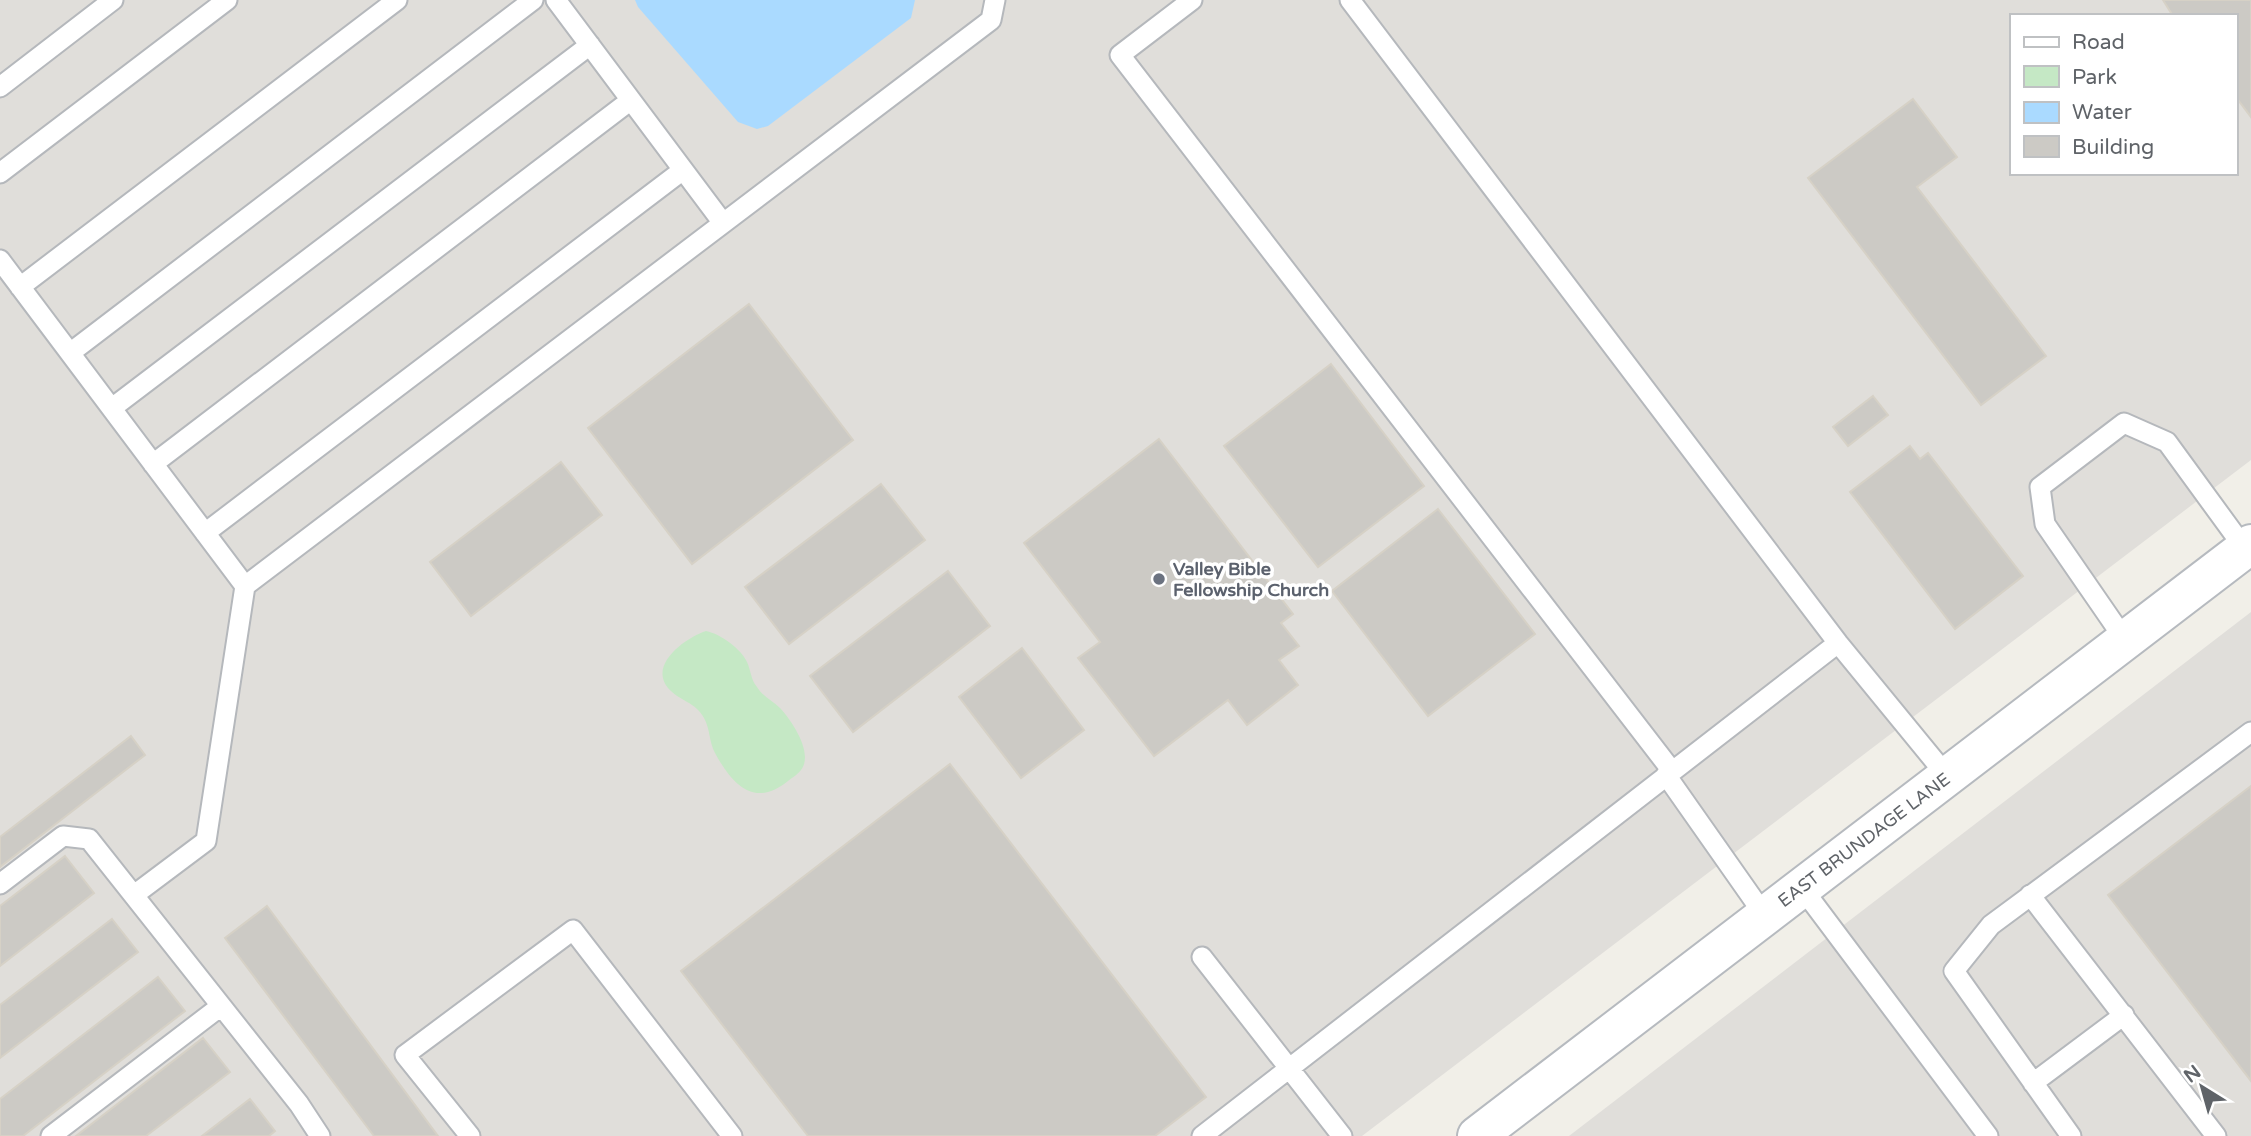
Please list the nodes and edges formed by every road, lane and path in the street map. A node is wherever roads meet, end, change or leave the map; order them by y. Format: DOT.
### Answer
graph roads {
  1 [pos="113,0"];
  2 [pos="227,0"];
  3 [pos="397,0"];
  4 [pos="533,0"];
  5 [pos="556,0"];
  6 [pos="995,0"];
  7 [pos="1192,0"];
  8 [pos="1350,0"];
  9 [pos="590,45"];
  10 [pos="0,87"];
  11 [pos="631,100"];
  12 [pos="683,170"];
  13 [pos="0,173"];
  14 [pos="723,223"];
  15 [pos="0,260"];
  16 [pos="20,287"];
  17 [pos="70,353"];
  18 [pos="112,408"];
  19 [pos="153,464"];
  20 [pos="205,533"];
  21 [pos="2248,546"];
  22 [pos="245,586"];
  23 [pos="2126,640"];
  24 [pos="1838,643"];
  25 [pos="2251,732"];
  26 [pos="1669,773"];
  27 [pos="1947,776"];
  28 [pos="0,884"];
  29 [pos="1802,888"];
  30 [pos="134,895"];
  31 [pos="2030,895"];
  32 [pos="1765,916"];
  33 [pos="1202,957"];
  34 [pos="221,1006"];
  35 [pos="2124,1016"];
  36 [pos="1290,1069"];
  37 [pos="2033,1083"];
  38 [pos="51,1136"];
  39 [pos="320,1136"];
  40 [pos="470,1136"];
  41 [pos="732,1136"];
  42 [pos="1202,1136"];
  43 [pos="1342,1136"];
  44 [pos="1477,1136"];
  45 [pos="1988,1136"];
  46 [pos="2071,1136"];
  47 [pos="2216,1136"];
  1 -- 10 [label="lane"];
  2 -- 13 [label="lane"];
  3 -- 16 [label="lane"];
  4 -- 17 [label="lane"];
  5 -- 9 [label="lane"];
  6 -- 14 [label="lane"];
  7 -- 26 [label="lane"];
  8 -- 24 [label="lane"];
  9 -- 11 [label="lane"];
  9 -- 18 [label="lane"];
  11 -- 12 [label="lane"];
  11 -- 19 [label="lane"];
  12 -- 14 [label="lane"];
  12 -- 20 [label="lane"];
  14 -- 22 [label="lane"];
  15 -- 16 [label="lane"];
  16 -- 17 [label="lane"];
  17 -- 18 [label="lane"];
  18 -- 19 [label="lane"];
  19 -- 20 [label="lane"];
  20 -- 22 [label="lane"];
  21 -- 23 [label="main road, EAST BRUNDAGE LANE"];
  21 -- 23 [label="lane"];
  22 -- 30 [label="lane"];
  23 -- 27 [label="main road, EAST BRUNDAGE LANE"];
  24 -- 26 [label="lane"];
  24 -- 27 [label="lane"];
  25 -- 31 [label="lane"];
  26 -- 32 [label="lane"];
  26 -- 36 [label="lane"];
  27 -- 29 [label="main road, EAST BRUNDAGE LANE"];
  28 -- 30 [label="lane"];
  29 -- 32 [label="main road, EAST BRUNDAGE LANE"];
  29 -- 45 [label="lane"];
  30 -- 34 [label="lane"];
  31 -- 35 [label="lane"];
  31 -- 37 [label="lane"];
  32 -- 44 [label="main road, EAST BRUNDAGE LANE"];
  33 -- 36 [label="lane"];
  34 -- 38 [label="lane"];
  34 -- 39 [label="lane"];
  35 -- 37 [label="lane"];
  35 -- 47 [label="lane"];
  36 -- 42 [label="lane"];
  36 -- 43 [label="lane"];
  37 -- 46 [label="lane"];
  40 -- 41 [label="lane"];
}
